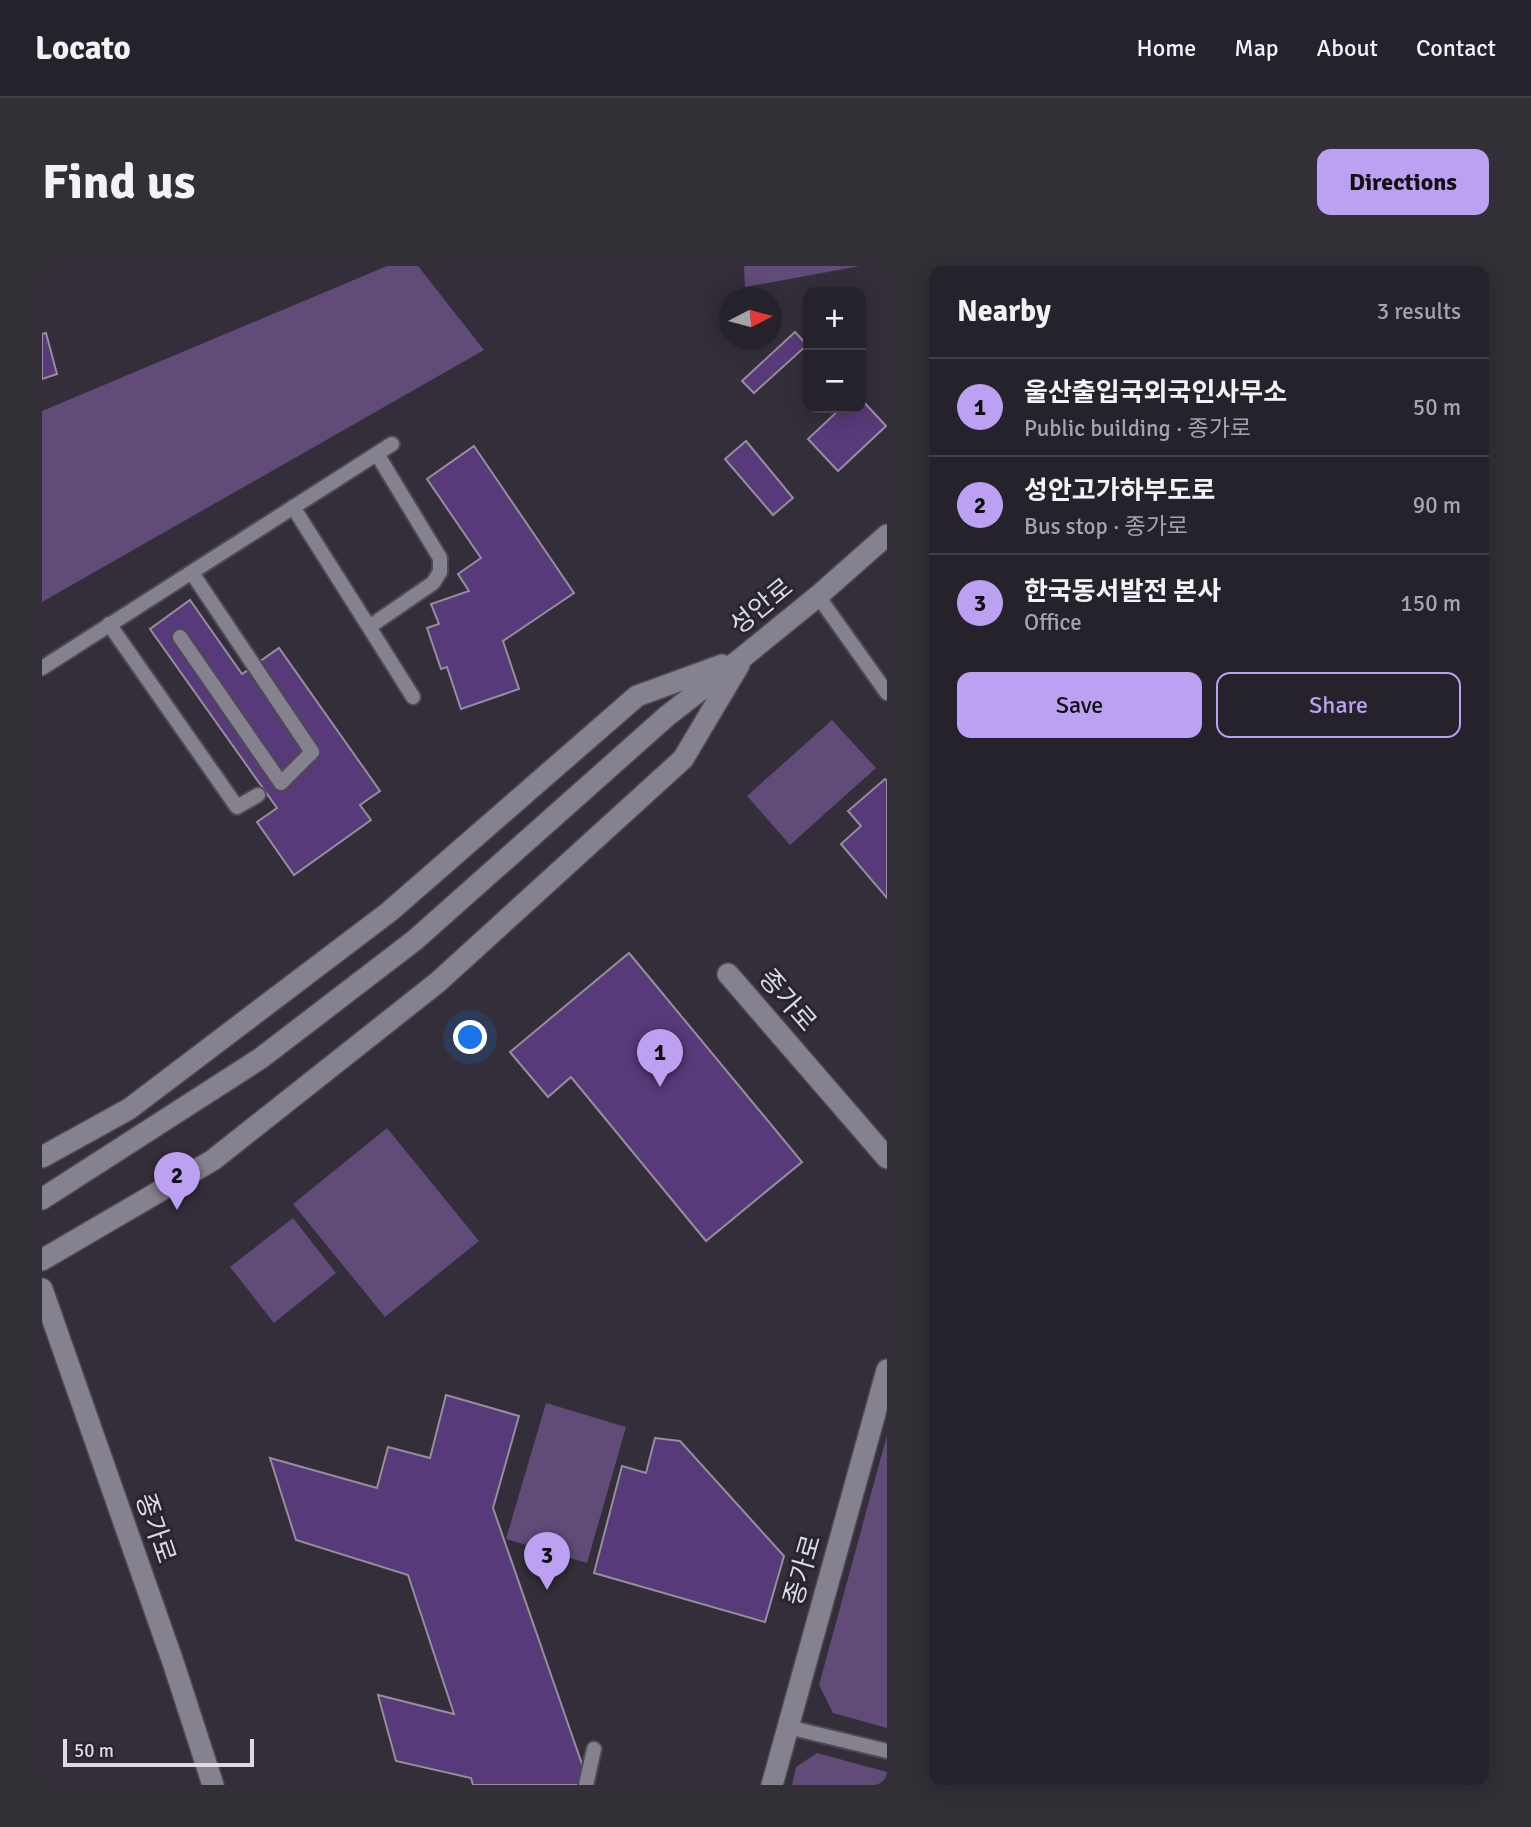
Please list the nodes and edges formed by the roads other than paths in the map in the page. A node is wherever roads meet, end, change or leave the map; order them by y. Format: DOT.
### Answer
graph roads {
  1 [pos="392,444"];
  2 [pos="377,454"];
  3 [pos="293,507"];
  4 [pos="887,535"];
  5 [pos="192,573"];
  6 [pos="818,596"];
  7 [pos="108,624"];
  8 [pos="369,627"];
  9 [pos="180,636"];
  10 [pos="743,657"];
  11 [pos="42,668"];
  12 [pos="887,693"];
  13 [pos="413,697"];
  14 [pos="258,795"];
  15 [pos="728,974"];
  16 [pos="42,1157"];
  17 [pos="887,1158"];
  18 [pos="42,1199"];
  19 [pos="42,1260"];
  20 [pos="42,1289"];
  21 [pos="887,1370"];
  22 [pos="788,1727"];
  23 [pos="594,1749"];
  24 [pos="887,1751"];
  25 [pos="214,1785"];
  26 [pos="586,1785"];
  27 [pos="772,1785"];
  1 -- 2 [label="lane"];
  2 -- 3 [label="lane"];
  2 -- 8 [label="lane"];
  3 -- 5 [label="lane"];
  3 -- 8 [label="lane"];
  4 -- 6 [label="street, 성안로"];
  5 -- 7 [label="lane"];
  5 -- 9 [label="lane"];
  6 -- 10 [label="street, 성안로"];
  6 -- 12 [label="lane"];
  7 -- 11 [label="lane"];
  7 -- 14 [label="lane"];
  8 -- 13 [label="lane"];
  10 -- 16 [label="street"];
  10 -- 18 [label="street, 성안로"];
  10 -- 19 [label="street"];
  15 -- 17 [label="street, 종가로"];
  20 -- 25 [label="street, 종가로"];
  21 -- 22 [label="street, 종가로"];
  22 -- 24 [label="lane"];
  22 -- 27 [label="street, 종가로"];
  23 -- 26 [label="lane"];
}
